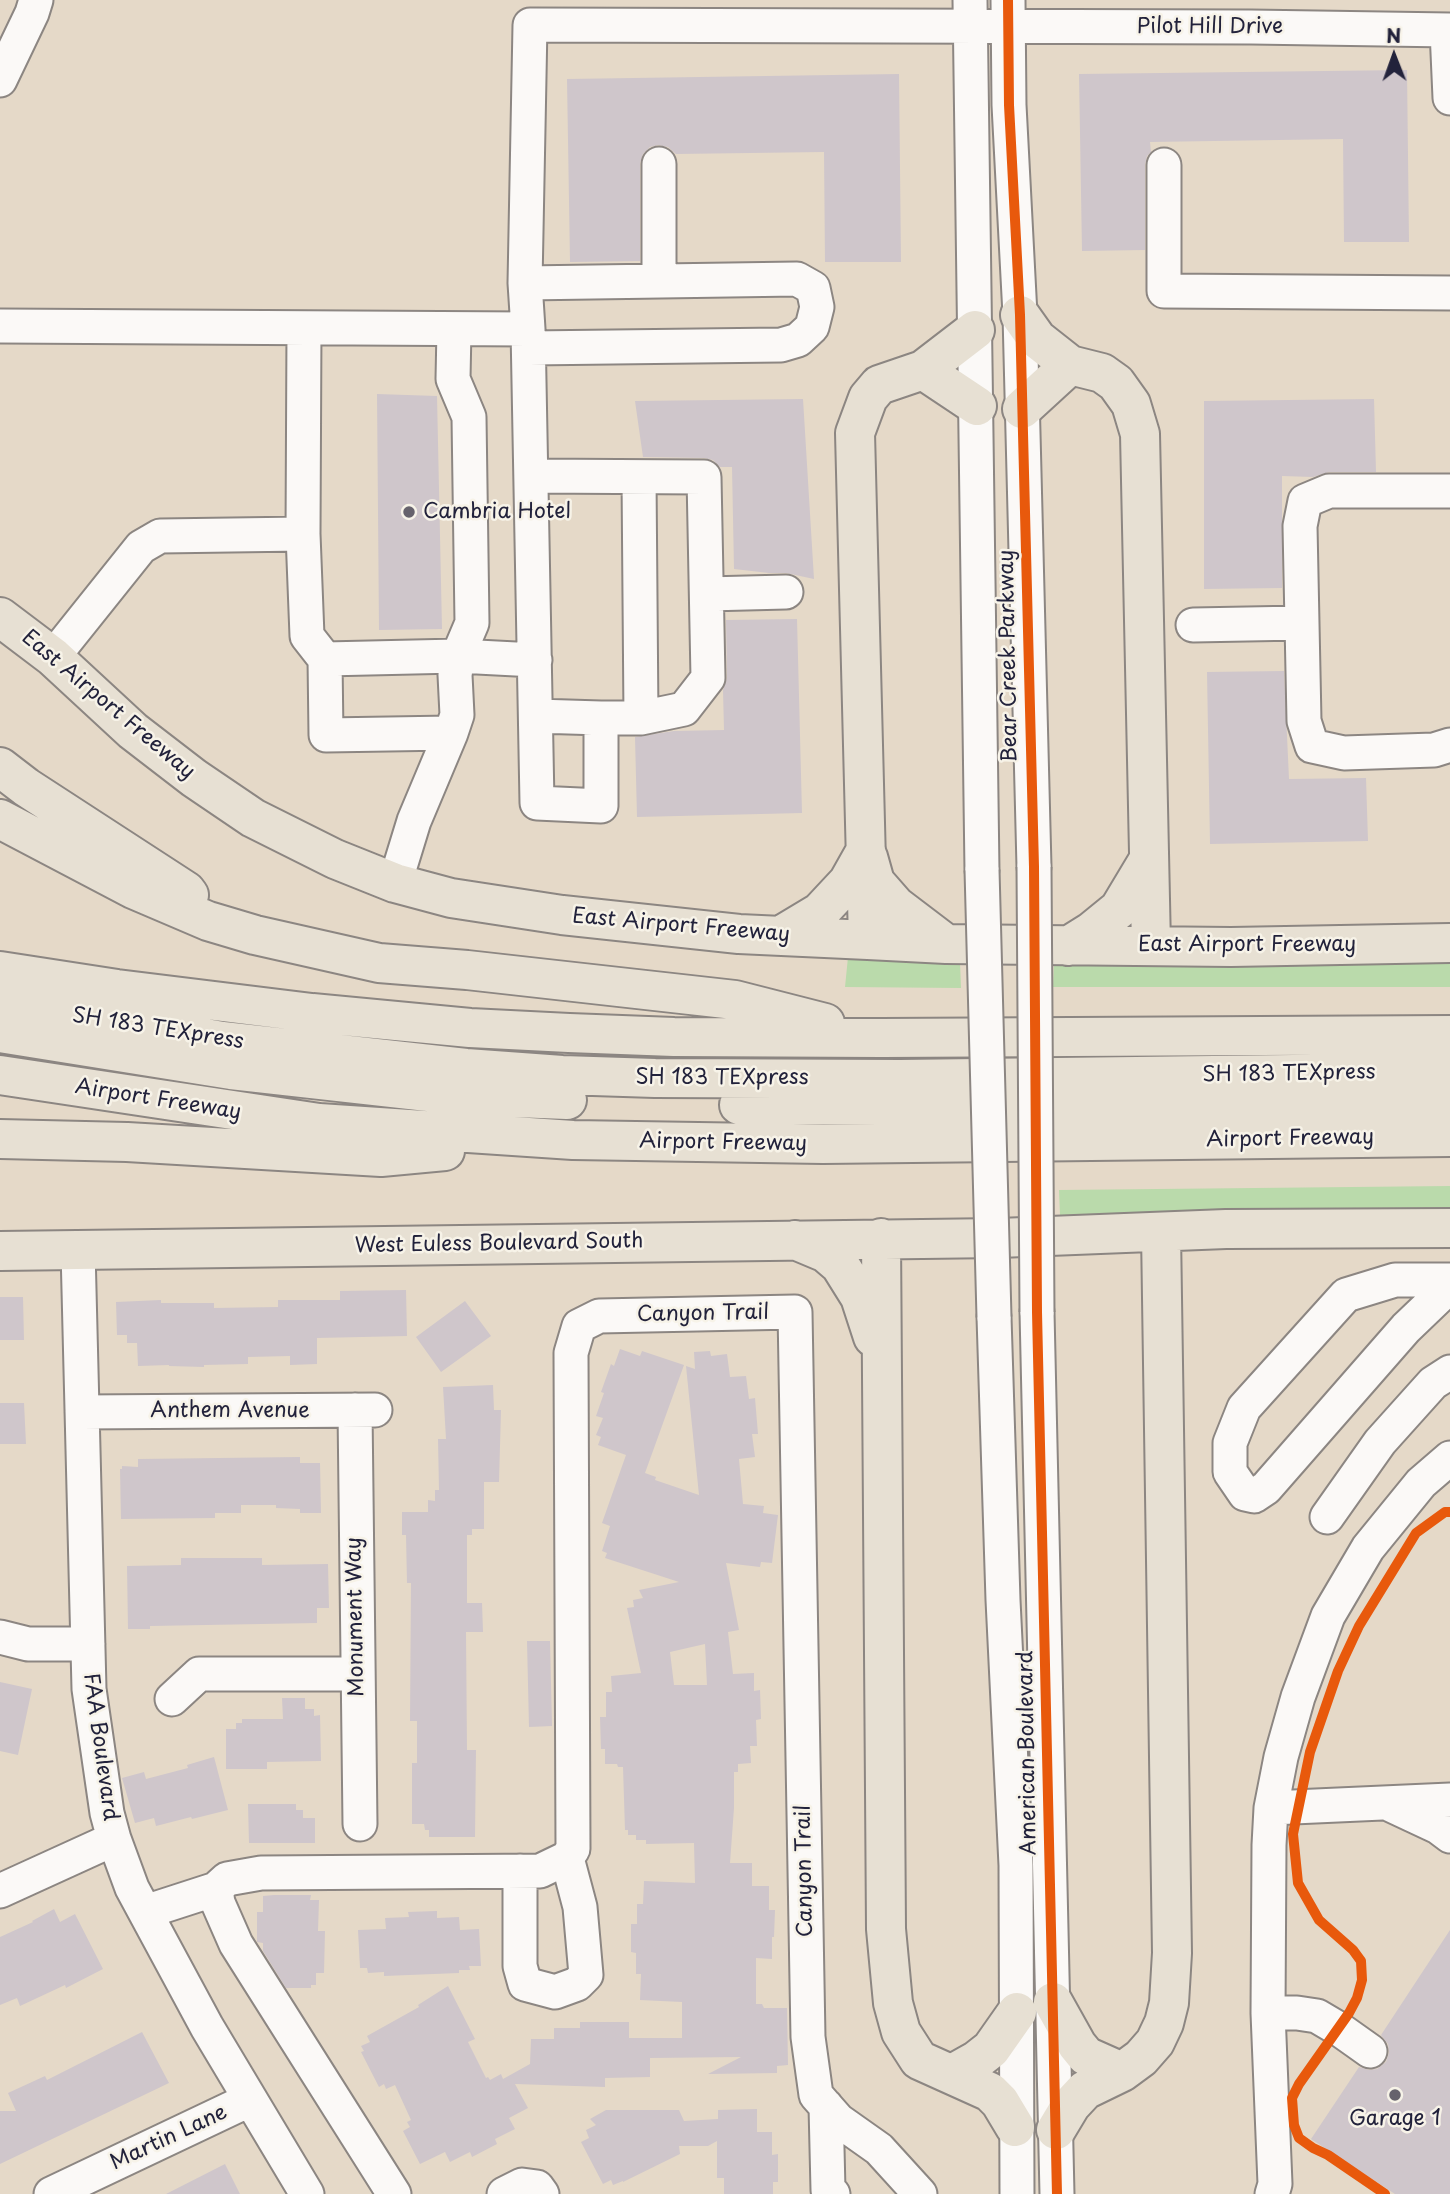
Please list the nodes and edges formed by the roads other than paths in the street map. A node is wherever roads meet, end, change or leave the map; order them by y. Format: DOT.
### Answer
graph roads {
  1 [pos="36,0"];
  2 [pos="971,13"];
  3 [pos="1008,14"];
  4 [pos="1448,30"];
  5 [pos="0,80"];
  6 [pos="1450,98"];
  7 [pos="659,164"];
  8 [pos="1164,165"];
  9 [pos="659,281"];
  10 [pos="525,283"];
  11 [pos="1450,293"];
  12 [pos="1020,315"];
  13 [pos="0,326"];
  14 [pos="303,328"];
  15 [pos="454,329"];
  16 [pos="975,330"];
  17 [pos="528,338"];
  18 [pos="1070,365"];
  19 [pos="923,370"];
  20 [pos="976,406"];
  21 [pos="1022,409"];
  22 [pos="531,476"];
  23 [pos="639,477"];
  24 [pos="1450,491"];
  25 [pos="303,534"];
  26 [pos="786,592"];
  27 [pos="708,594"];
  28 [pos="0,617"];
  29 [pos="1301,623"];
  30 [pos="1193,625"];
  31 [pos="458,656"];
  32 [pos="54,657"];
  33 [pos="325,659"];
  34 [pos="535,660"];
  35 [pos="536,716"];
  36 [pos="601,718"];
  37 [pos="641,718"];
  38 [pos="451,733"];
  39 [pos="1450,745"];
  40 [pos="0,767"];
  41 [pos="0,819"];
  42 [pos="866,850"];
  43 [pos="1149,859"];
  44 [pos="395,883"];
  45 [pos="208,921"];
  46 [pos="780,936"];
  47 [pos="868,940"];
  48 [pos="1450,943"];
  49 [pos="946,944"];
  50 [pos="1068,946"];
  51 [pos="1151,946"];
  52 [pos="1231,947"];
  53 [pos="0,971"];
  54 [pos="0,1002"];
  55 [pos="0,1033"];
  56 [pos="1450,1035"];
  57 [pos="882,1038"];
  58 [pos="1450,1072"];
  59 [pos="0,1075"];
  60 [pos="1450,1100"];
  61 [pos="1450,1137"];
  62 [pos="0,1139"];
  63 [pos="573,1140"];
  64 [pos="1450,1228"];
  65 [pos="1226,1229"];
  66 [pos="1161,1232"];
  67 [pos="1100,1234"];
  68 [pos="881,1238"];
  69 [pos="944,1238"];
  70 [pos="793,1240"];
  71 [pos="78,1250"];
  72 [pos="0,1251"];
  73 [pos="1450,1280"];
  74 [pos="1450,1286"];
  75 [pos="1037,1312"];
  76 [pos="994,1317"];
  77 [pos="1162,1322"];
  78 [pos="882,1365"];
  79 [pos="1450,1372"];
  80 [pos="366,1410"];
  81 [pos="82,1412"];
  82 [pos="1450,1458"];
  83 [pos="1327,1517"];
  84 [pos="0,1637"];
  85 [pos="88,1644"];
  86 [pos="357,1674"];
  87 [pos="172,1699"];
  88 [pos="1450,1800"];
  89 [pos="1388,1804"];
  90 [pos="1271,1808"];
  91 [pos="360,1824"];
  92 [pos="1450,1836"];
  93 [pos="114,1839"];
  94 [pos="567,1858"];
  95 [pos="520,1871"];
  96 [pos="216,1889"];
  97 [pos="0,1891"];
  98 [pos="145,1912"];
  99 [pos="1053,2002"];
  100 [pos="1017,2012"];
  101 [pos="1268,2013"];
  102 [pos="1370,2051"];
  103 [pos="1122,2071"];
  104 [pos="952,2074"];
  105 [pos="249,2100"];
  106 [pos="826,2106"];
  107 [pos="1016,2127"];
  108 [pos="1056,2130"];
  109 [pos="51,2194"];
  110 [pos="307,2194"];
  111 [pos="394,2194"];
  112 [pos="503,2194"];
  113 [pos="542,2194"];
  114 [pos="832,2194"];
  115 [pos="920,2194"];
  116 [pos="1017,2194"];
  117 [pos="1057,2194"];
  118 [pos="1272,2194"];
  1 -- 5 [label="street"];
  2 -- 3 [label="street, Pilot Hill Drive"];
  2 -- 10 [label="street, Pilot Hill Drive"];
  2 -- 16 [label="street, Bear Creek Parkway"];
  3 -- 4 [label="street, Pilot Hill Drive"];
  3 -- 12 [label="street, Bear Creek Parkway"];
  4 -- 6 [label="street"];
  7 -- 9 [label="street"];
  8 -- 11 [label="street"];
  9 -- 10 [label="street"];
  9 -- 17 [label="street"];
  10 -- 17 [label="street"];
  12 -- 18 [label="main road"];
  12 -- 21 [label="street, Bear Creek Parkway"];
  13 -- 14 [label="street"];
  14 -- 15 [label="street"];
  14 -- 25 [label="street"];
  15 -- 17 [label="street"];
  15 -- 31 [label="street"];
  16 -- 19 [label="main road"];
  16 -- 20 [label="street, Bear Creek Parkway"];
  17 -- 22 [label="street"];
  18 -- 21 [label="main road"];
  18 -- 43 [label="main road"];
  19 -- 20 [label="main road"];
  19 -- 42 [label="main road"];
  20 -- 76 [label="street, Bear Creek Parkway, bridge"];
  21 -- 75 [label="street, Bear Creek Parkway, bridge"];
  22 -- 23 [label="street"];
  22 -- 34 [label="street"];
  23 -- 27 [label="street"];
  23 -- 37 [label="street"];
  24 -- 29 [label="street"];
  25 -- 32 [label="street"];
  25 -- 33 [label="street"];
  26 -- 27 [label="street"];
  27 -- 37 [label="street"];
  28 -- 32 [label="main road, East Airport Freeway"];
  29 -- 30 [label="street"];
  29 -- 39 [label="street"];
  31 -- 33 [label="street"];
  31 -- 34 [label="street"];
  31 -- 38 [label="street"];
  32 -- 44 [label="main road, East Airport Freeway"];
  33 -- 38 [label="street"];
  34 -- 35 [label="street"];
  35 -- 36 [label="street"];
  35 -- 36 [label="street"];
  36 -- 37 [label="street"];
  38 -- 44 [label="street"];
  40 -- 45 [label="main road"];
  41 -- 45 [label="main road"];
  42 -- 46 [label="main road"];
  42 -- 47 [label="main road"];
  42 -- 49 [label="main road"];
  43 -- 50 [label="main road"];
  43 -- 51 [label="main road"];
  43 -- 52 [label="main road"];
  44 -- 46 [label="main road, East Airport Freeway"];
  45 -- 57 [label="main road"];
  46 -- 47 [label="main road, East Airport Freeway"];
  47 -- 49 [label="main road, East Airport Freeway"];
  48 -- 52 [label="main road, East Airport Freeway"];
  49 -- 50 [label="main road, East Airport Freeway"];
  50 -- 51 [label="main road, East Airport Freeway"];
  51 -- 52 [label="main road, East Airport Freeway"];
  53 -- 57 [label="main road"];
  54 -- 58 [label="main road, SH 183 TEXpress"];
  55 -- 60 [label="main road, SH 183 TEXpress"];
  56 -- 57 [label="main road"];
  59 -- 63 [label="main road, Airport Freeway"];
  61 -- 63 [label="main road, Airport Freeway"];
  62 -- 63 [label="main road"];
  64 -- 65 [label="main road"];
  65 -- 66 [label="main road"];
  65 -- 77 [label="main road"];
  66 -- 67 [label="main road"];
  66 -- 77 [label="main road"];
  67 -- 69 [label="main road, West Euless Boulevard South"];
  67 -- 77 [label="main road"];
  68 -- 69 [label="main road, West Euless Boulevard South"];
  68 -- 70 [label="main road, West Euless Boulevard South"];
  68 -- 78 [label="main road"];
  69 -- 78 [label="main road"];
  70 -- 71 [label="main road, West Euless Boulevard South"];
  70 -- 78 [label="main road"];
  71 -- 72 [label="main road, West Euless Boulevard South"];
  71 -- 81 [label="street, FAA Boulevard"];
  73 -- 74 [label="street"];
  75 -- 99 [label="street, American Boulevard"];
  76 -- 100 [label="street, American Boulevard"];
  77 -- 103 [label="main road"];
  78 -- 104 [label="main road"];
  79 -- 83 [label="street"];
  80 -- 81 [label="street, Anthem Avenue"];
  80 -- 86 [label="street, Monument Way"];
  81 -- 85 [label="street, FAA Boulevard"];
  82 -- 90 [label="street"];
  84 -- 85 [label="street"];
  85 -- 93 [label="street, FAA Boulevard"];
  86 -- 87 [label="street"];
  86 -- 91 [label="street, Monument Way"];
  88 -- 89 [label="street"];
  89 -- 90 [label="street"];
  89 -- 92 [label="street"];
  90 -- 101 [label="street"];
  93 -- 97 [label="street"];
  93 -- 98 [label="street, FAA Boulevard"];
  94 -- 95 [label="street"];
  94 -- 95 [label="street"];
  94 -- 106 [label="street, Canyon Trail"];
  95 -- 96 [label="street"];
  96 -- 98 [label="street"];
  96 -- 111 [label="street"];
  98 -- 105 [label="street, FAA Boulevard"];
  99 -- 103 [label="main road"];
  99 -- 108 [label="street, American Boulevard"];
  100 -- 104 [label="main road"];
  100 -- 107 [label="street, American Boulevard"];
  101 -- 102 [label="street"];
  101 -- 118 [label="street"];
  103 -- 108 [label="main road"];
  104 -- 107 [label="main road"];
  105 -- 109 [label="street, Martin Lane"];
  105 -- 110 [label="street, FAA Boulevard"];
  106 -- 114 [label="street"];
  106 -- 115 [label="street, Canyon Trail"];
  107 -- 116 [label="street, American Boulevard"];
  108 -- 117 [label="street, American Boulevard"];
  112 -- 113 [label="street"];
}
